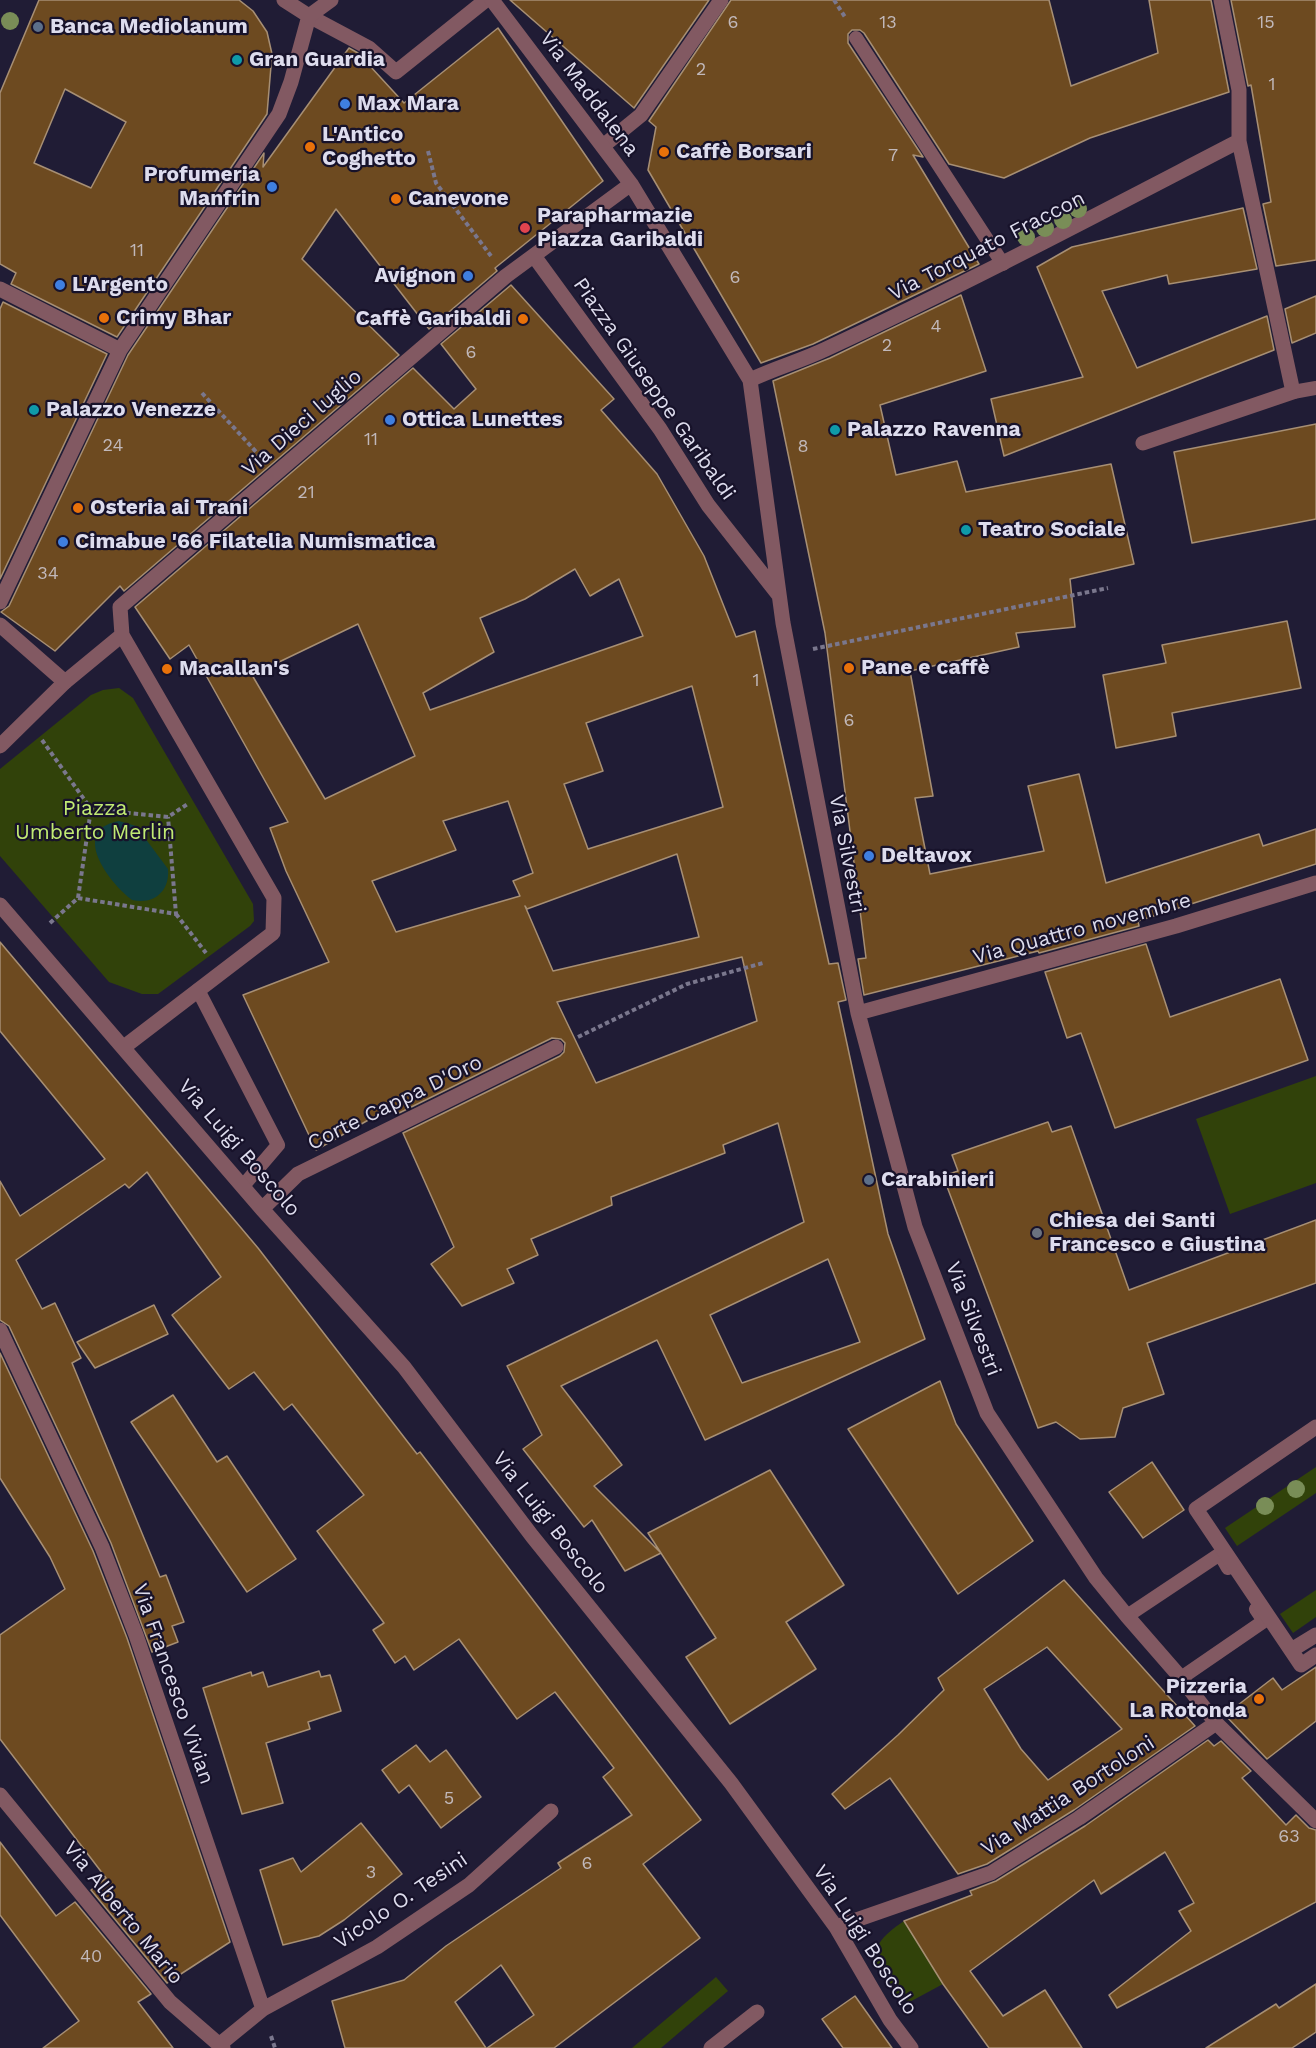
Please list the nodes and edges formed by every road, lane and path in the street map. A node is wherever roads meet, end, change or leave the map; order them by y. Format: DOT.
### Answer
graph roads {
  1 [pos="284,0"];
  2 [pos="331,0"];
  3 [pos="486,0"];
  4 [pos="492,0"];
  5 [pos="721,0"];
  6 [pos="1221,0"];
  7 [pos="309,16"];
  8 [pos="856,38"];
  9 [pos="1239,141"];
  10 [pos="603,146"];
  11 [pos="428,151"];
  12 [pos="631,184"];
  13 [pos="534,256"];
  14 [pos="1004,264"];
  15 [pos="506,276"];
  16 [pos="0,289"];
  17 [pos="120,350"];
  18 [pos="750,380"];
  19 [pos="1316,388"];
  20 [pos="1293,392"];
  21 [pos="201,393"];
  22 [pos="1143,443"];
  23 [pos="275,473"];
  24 [pos="1108,588"];
  25 [pos="778,594"];
  26 [pos="0,602"];
  27 [pos="0,625"];
  28 [pos="123,635"];
  29 [pos="789,654"];
  30 [pos="66,682"];
  31 [pos="28,720"];
  32 [pos="802,727"];
  33 [pos="0,746"];
  34 [pos="211,787"];
  35 [pos="91,809"];
  36 [pos="168,817"];
  37 [pos="1316,883"];
  38 [pos="78,898"];
  39 [pos="0,905"];
  40 [pos="177,914"];
  41 [pos="31,941"];
  42 [pos="209,957"];
  43 [pos="763,963"];
  44 [pos="198,990"];
  45 [pos="858,1013"];
  46 [pos="575,1039"];
  47 [pos="124,1047"];
  48 [pos="556,1047"];
  49 [pos="243,1186"];
  50 [pos="262,1209"];
  51 [pos="0,1330"];
  52 [pos="1316,1427"];
  53 [pos="1316,1440"];
  54 [pos="1200,1512"];
  55 [pos="1127,1616"];
  56 [pos="1316,1635"];
  57 [pos="1293,1649"];
  58 [pos="1316,1655"];
  59 [pos="1181,1678"];
  60 [pos="1216,1723"];
  61 [pos="0,1795"];
  62 [pos="551,1811"];
  63 [pos="1316,1821"];
  64 [pos="836,1927"];
  65 [pos="263,2009"];
  66 [pos="757,2012"];
  67 [pos="221,2046"];
  68 [pos="711,2048"];
  69 [pos="911,2048"];
  1 -- 7 [label="street"];
  2 -- 7 [label="street"];
  3 -- 7 [label="street"];
  4 -- 10 [label="street, Via Maddalena"];
  5 -- 10 [label="street"];
  6 -- 9 [label="street"];
  7 -- 17 [label="street"];
  8 -- 14 [label="lane"];
  9 -- 14 [label="street, Via Torquato Fraccon"];
  9 -- 20 [label="street"];
  10 -- 12 [label="street, Via Maddalena"];
  11 -- 15 [label="path"];
  12 -- 13 [label="street"];
  12 -- 18 [label="street, Piazza Giuseppe Garibaldi"];
  13 -- 15 [label="street, Via Dieci luglio"];
  13 -- 25 [label="street, Piazza Giuseppe Garibaldi"];
  14 -- 18 [label="street, Via Torquato Fraccon"];
  15 -- 23 [label="street, Via Dieci luglio"];
  16 -- 17 [label="street"];
  17 -- 26 [label="street"];
  18 -- 25 [label="street, Piazza Giuseppe Garibaldi"];
  19 -- 20 [label="lane"];
  20 -- 22 [label="street"];
  21 -- 23 [label="path"];
  23 -- 28 [label="street, Via Dieci luglio"];
  24 -- 29 [label="path"];
  25 -- 29 [label="street, Piazza Giuseppe Garibaldi"];
  27 -- 30 [label="street"];
  28 -- 30 [label="street"];
  28 -- 34 [label="street"];
  29 -- 32 [label="street, Piazza Giuseppe Garibaldi"];
  30 -- 31 [label="street"];
  31 -- 33 [label="street"];
  31 -- 35 [label="path"];
  32 -- 45 [label="street, Via Silvestri"];
  34 -- 36 [label="path"];
  34 -- 44 [label="street"];
  35 -- 36 [label="path"];
  35 -- 38 [label="path"];
  36 -- 40 [label="path"];
  37 -- 45 [label="street, Via Quattro novembre"];
  38 -- 40 [label="path"];
  38 -- 41 [label="path"];
  39 -- 41 [label="street"];
  40 -- 42 [label="path"];
  41 -- 47 [label="street"];
  43 -- 46 [label="path"];
  44 -- 47 [label="street"];
  44 -- 49 [label="lane"];
  45 -- 55 [label="street, Via Silvestri"];
  47 -- 49 [label="street, Via Luigi Boscolo"];
  48 -- 50 [label="street, Corte Cappa D'Oro"];
  49 -- 50 [label="street, Via Luigi Boscolo"];
  50 -- 64 [label="street, Via Luigi Boscolo"];
  51 -- 65 [label="street, Via Francesco Vivian"];
  52 -- 58 [label="street"];
  53 -- 54 [label="street"];
  55 -- 59 [label="street, Via Silvestri"];
  55 -- 59 [label="lane"];
  56 -- 57 [label="street"];
  59 -- 60 [label="street, Via Silvestri"];
  60 -- 63 [label="street, Via Silvestri"];
  60 -- 64 [label="street, Via Mattia Bortoloni"];
  61 -- 67 [label="street, Via Alberto Mario"];
  62 -- 65 [label="street, Vicolo O. Tesini"];
  64 -- 69 [label="street, Via Luigi Boscolo"];
  65 -- 67 [label="street"];
  66 -- 68 [label="street"];
}
